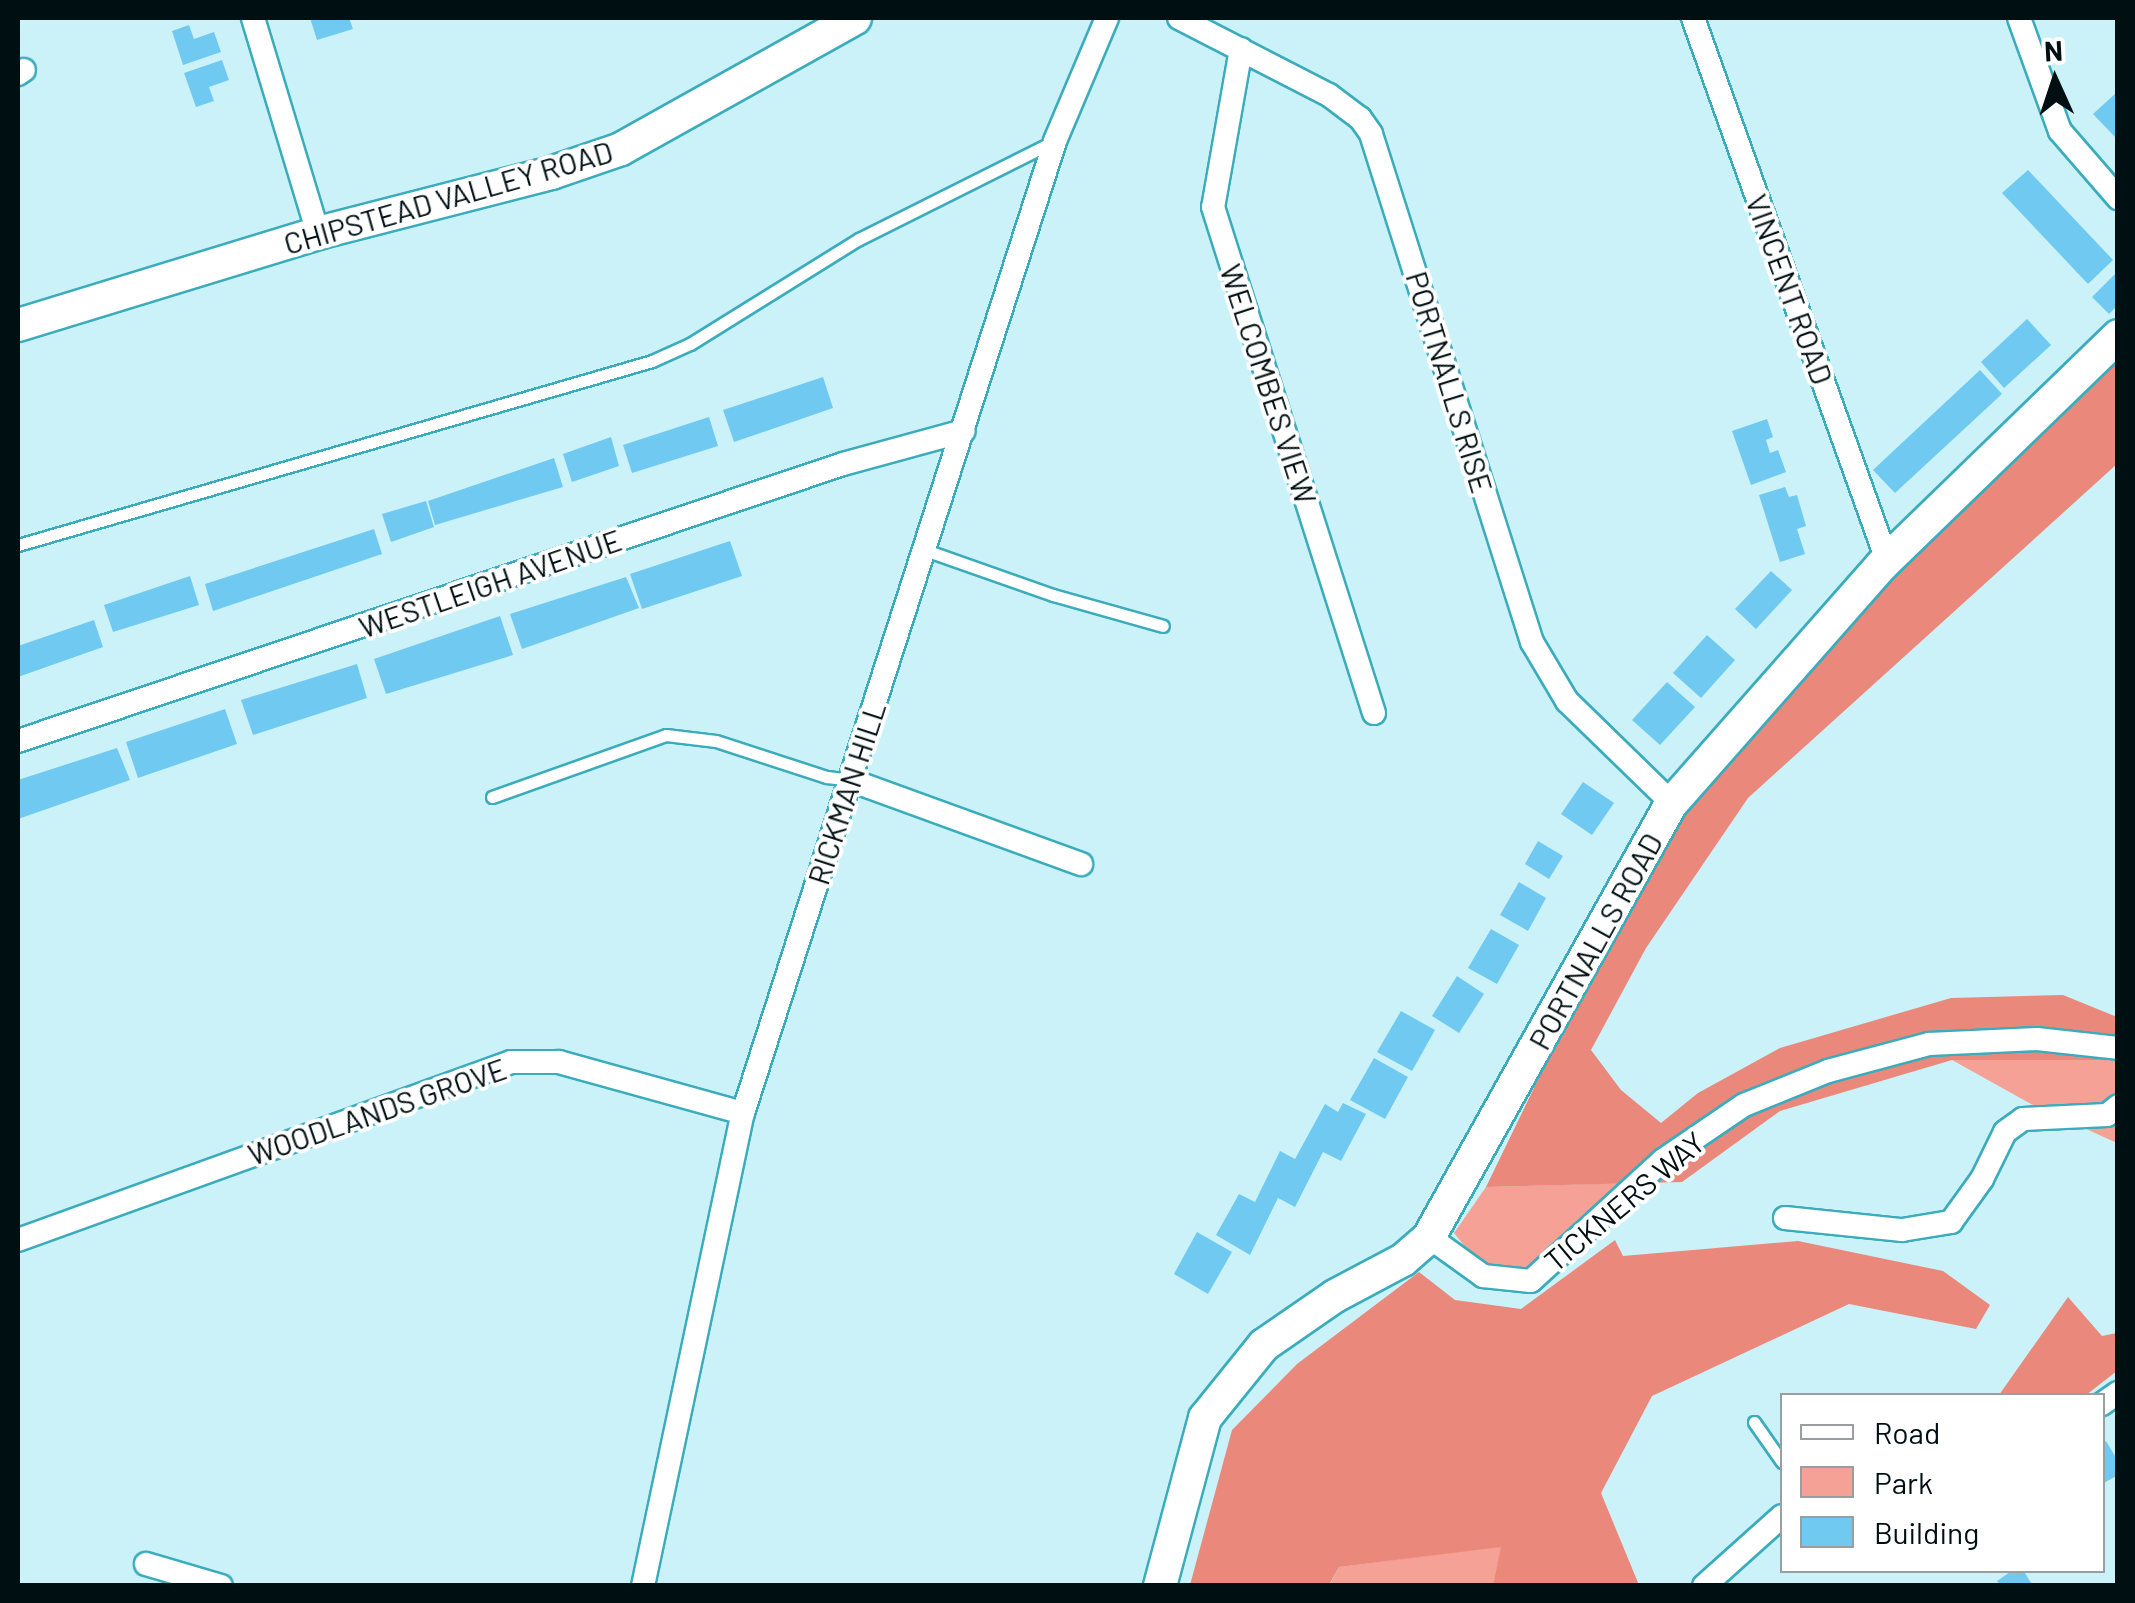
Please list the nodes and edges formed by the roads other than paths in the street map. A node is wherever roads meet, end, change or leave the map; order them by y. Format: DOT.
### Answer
graph roads {
  1 [pos="253,18"];
  2 [pos="856,18"];
  3 [pos="1107,18"];
  4 [pos="1179,18"];
  5 [pos="1693,18"];
  6 [pos="2018,18"];
  7 [pos="1241,49"];
  8 [pos="1054,142"];
  9 [pos="2118,198"];
  10 [pos="318,232"];
  11 [pos="18,325"];
  12 [pos="2118,336"];
  13 [pos="964,432"];
  14 [pos="18,545"];
  15 [pos="926,550"];
  16 [pos="1887,560"];
  17 [pos="1164,626"];
  18 [pos="1374,713"];
  19 [pos="18,741"];
  20 [pos="850,780"];
  21 [pos="492,798"];
  22 [pos="1672,803"];
  23 [pos="1082,864"];
  24 [pos="2118,1048"];
  25 [pos="2118,1106"];
  26 [pos="743,1113"];
  27 [pos="1785,1218"];
  28 [pos="1428,1237"];
  29 [pos="18,1240"];
  30 [pos="1754,1422"];
  31 [pos="1780,1459"];
  32 [pos="1780,1518"];
  33 [pos="146,1564"];
  34 [pos="221,1586"];
  35 [pos="643,1586"];
  36 [pos="1160,1586"];
  37 [pos="1704,1586"];
  1 -- 10 [label="street"];
  2 -- 10 [label="street, CHIPSTEAD VALLEY ROAD"];
  3 -- 8 [label="street, RICKMAN HILL"];
  4 -- 7 [label="street, PORTNALLS RISE"];
  5 -- 16 [label="street, VINCENT ROAD"];
  6 -- 9 [label="street"];
  7 -- 18 [label="street, WELCOMBES VIEW"];
  7 -- 22 [label="street, PORTNALLS RISE"];
  8 -- 13 [label="street, RICKMAN HILL"];
  8 -- 14 [label="lane"];
  10 -- 11 [label="street, CHIPSTEAD VALLEY ROAD"];
  12 -- 16 [label="street, PORTNALLS ROAD"];
  13 -- 15 [label="street, RICKMAN HILL"];
  13 -- 19 [label="street, WESTLEIGH AVENUE"];
  15 -- 17 [label="lane"];
  15 -- 20 [label="street, RICKMAN HILL"];
  16 -- 22 [label="street, PORTNALLS ROAD"];
  20 -- 21 [label="lane"];
  20 -- 23 [label="street"];
  20 -- 26 [label="street, RICKMAN HILL"];
  22 -- 28 [label="street, PORTNALLS ROAD"];
  24 -- 28 [label="street, TICKNERS WAY"];
  25 -- 27 [label="street"];
  26 -- 29 [label="street, WOODLANDS GROVE"];
  26 -- 35 [label="street, RICKMAN HILL"];
  28 -- 36 [label="street, PORTNALLS ROAD"];
  30 -- 31 [label="lane"];
  32 -- 37 [label="street"];
  33 -- 34 [label="street"];
}
